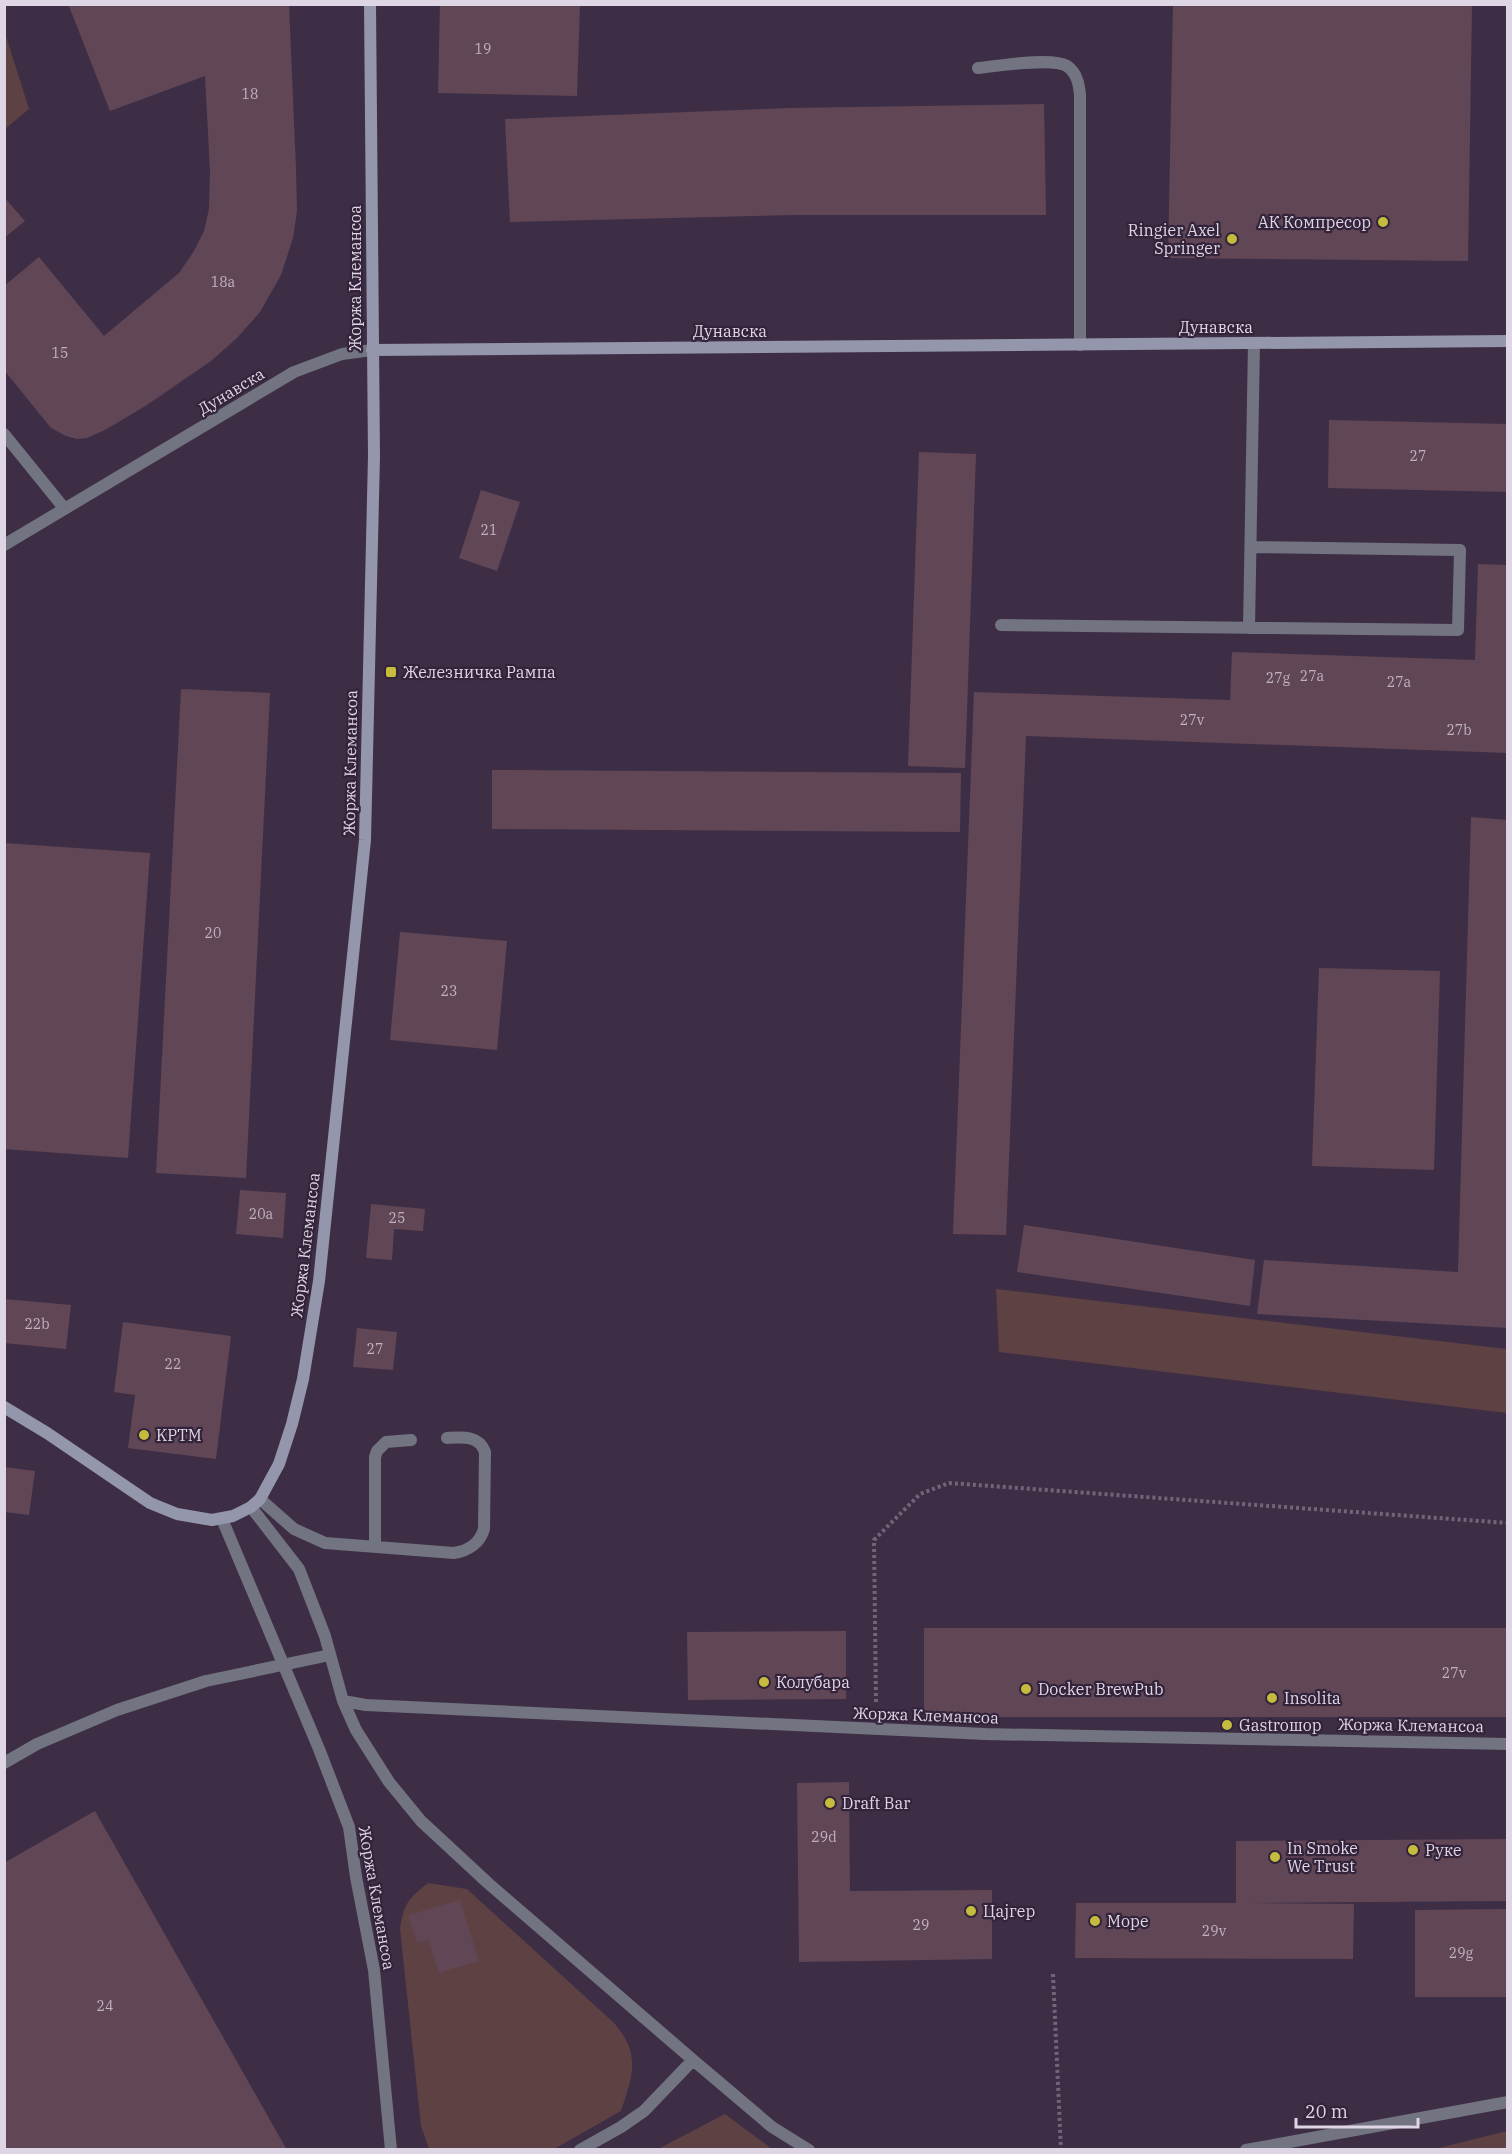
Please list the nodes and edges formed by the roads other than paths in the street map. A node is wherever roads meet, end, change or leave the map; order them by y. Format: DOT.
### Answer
graph roads {
  1 [pos="370,4"];
  2 [pos="978,68"];
  3 [pos="1508,342"];
  4 [pos="1254,344"];
  5 [pos="1080,345"];
  6 [pos="372,350"];
  7 [pos="4,434"];
  8 [pos="64,508"];
  9 [pos="4,545"];
  10 [pos="1251,547"];
  11 [pos="1001,625"];
  12 [pos="1249,628"];
  13 [pos="4,1407"];
  14 [pos="447,1437"];
  15 [pos="411,1440"];
  16 [pos="255,1503"];
  17 [pos="222,1519"];
  18 [pos="375,1546"];
  19 [pos="330,1655"];
  20 [pos="284,1664"];
  21 [pos="343,1701"];
  22 [pos="1508,1744"];
  23 [pos="4,1763"];
  24 [pos="693,2060"];
  25 [pos="1508,2102"];
  26 [pos="391,2150"];
  27 [pos="580,2150"];
  28 [pos="809,2150"];
  29 [pos="1246,2150"];
  1 -- 6 [label="main road, Жоржа Клемансоа"];
  2 -- 5 [label="street"];
  3 -- 4 [label="main road, Дунавска"];
  4 -- 5 [label="main road, Дунавска"];
  4 -- 10 [label="street"];
  5 -- 6 [label="main road, Дунавска"];
  6 -- 8 [label="street, Дунавска"];
  6 -- 16 [label="main road, Жоржа Клемансоа"];
  7 -- 8 [label="street"];
  8 -- 9 [label="street, Дунавска"];
  10 -- 12 [label="street"];
  10 -- 12 [label="street"];
  11 -- 12 [label="street"];
  13 -- 17 [label="main road"];
  14 -- 18 [label="street"];
  15 -- 18 [label="street"];
  16 -- 17 [label="main road"];
  16 -- 18 [label="street"];
  16 -- 19 [label="street"];
  17 -- 20 [label="street, Жоржа Клемансоа"];
  19 -- 20 [label="street"];
  19 -- 21 [label="street"];
  20 -- 23 [label="street"];
  20 -- 26 [label="street, Жоржа Клемансоа"];
  21 -- 22 [label="street, Жоржа Клемансоа"];
  21 -- 24 [label="street"];
  24 -- 27 [label="street"];
  24 -- 28 [label="street"];
  25 -- 29 [label="street"];
}
